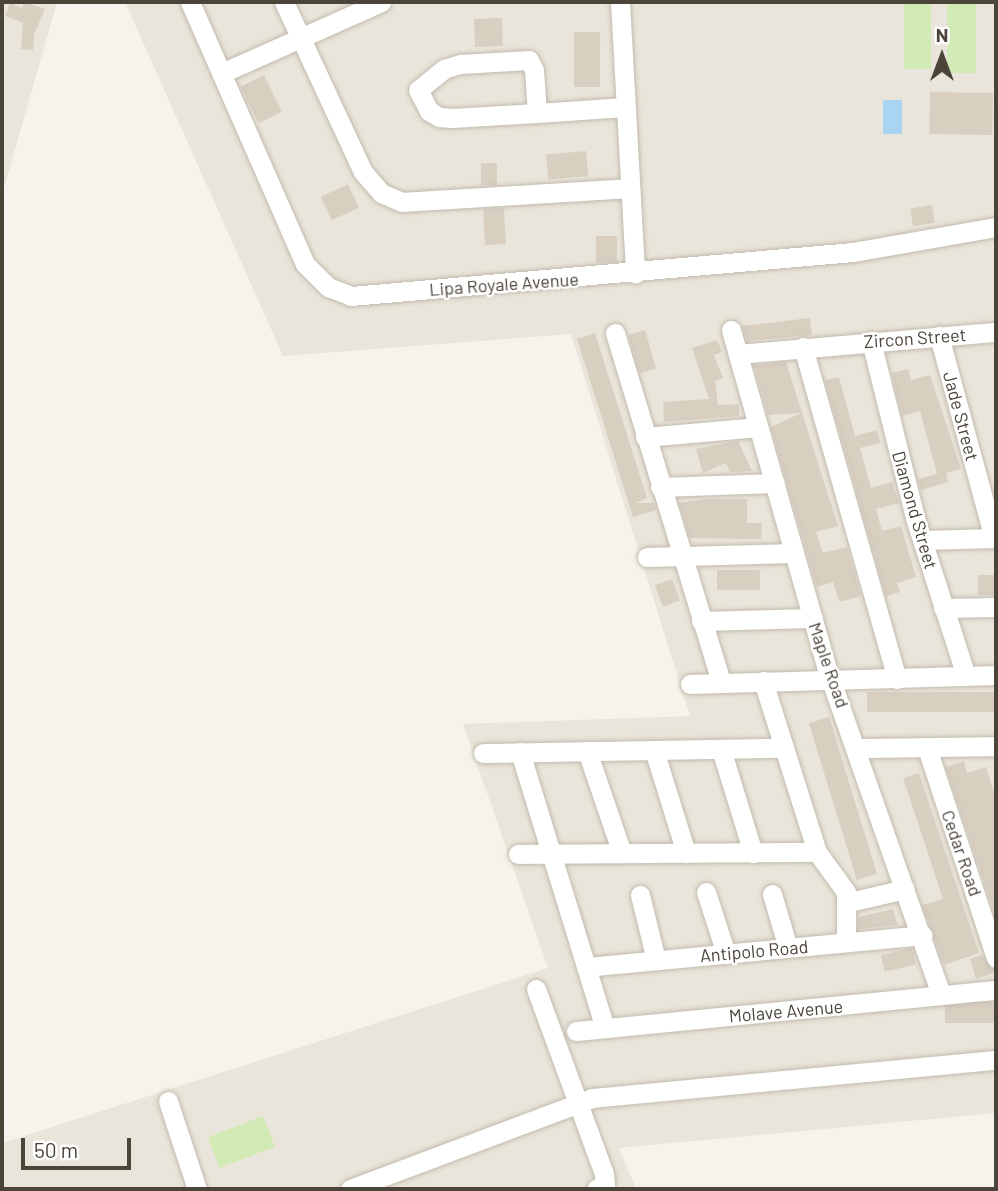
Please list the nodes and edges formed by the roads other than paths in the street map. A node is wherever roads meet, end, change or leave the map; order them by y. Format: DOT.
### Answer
graph roads {
  1 [pos="190,2"];
  2 [pos="284,2"];
  3 [pos="620,2"];
  4 [pos="375,3"];
  5 [pos="300,38"];
  6 [pos="224,72"];
  7 [pos="625,107"];
  8 [pos="537,113"];
  9 [pos="630,188"];
  10 [pos="996,227"];
  11 [pos="635,274"];
  12 [pos="731,330"];
  13 [pos="996,332"];
  14 [pos="615,333"];
  15 [pos="939,336"];
  16 [pos="871,341"];
  17 [pos="803,347"];
  18 [pos="738,354"];
  19 [pos="759,427"];
  20 [pos="645,438"];
  21 [pos="775,484"];
  22 [pos="660,487"];
  23 [pos="995,538"];
  24 [pos="922,540"];
  25 [pos="794,553"];
  26 [pos="680,555"];
  27 [pos="647,557"];
  28 [pos="996,607"];
  29 [pos="943,608"];
  30 [pos="813,618"];
  31 [pos="701,621"];
  32 [pos="996,675"];
  33 [pos="967,676"];
  34 [pos="897,679"];
  35 [pos="835,680"];
  36 [pos="763,681"];
  37 [pos="721,682"];
  38 [pos="690,684"];
  39 [pos="784,748"];
  40 [pos="858,748"];
  41 [pos="927,748"];
  42 [pos="996,748"];
  43 [pos="721,749"];
  44 [pos="654,750"];
  45 [pos="587,751"];
  46 [pos="520,752"];
  47 [pos="483,753"];
  48 [pos="817,852"];
  49 [pos="551,853"];
  50 [pos="622,853"];
  51 [pos="686,853"];
  52 [pos="753,853"];
  53 [pos="518,854"];
  54 [pos="905,889"];
  55 [pos="706,892"];
  56 [pos="772,894"];
  57 [pos="640,895"];
  58 [pos="849,902"];
  59 [pos="922,935"];
  60 [pos="846,942"];
  61 [pos="788,948"];
  62 [pos="726,954"];
  63 [pos="996,958"];
  64 [pos="656,960"];
  65 [pos="586,967"];
  66 [pos="536,989"];
  67 [pos="996,990"];
  68 [pos="941,995"];
  69 [pos="605,1028"];
  70 [pos="576,1031"];
  71 [pos="996,1060"];
  72 [pos="168,1101"];
  73 [pos="578,1102"];
  74 [pos="197,1189"];
  75 [pos="350,1189"];
  76 [pos="596,1189"];
  1 -- 6 [label="street, Lipa Royale Avenue"];
  2 -- 5 [label="street"];
  3 -- 7 [label="street"];
  4 -- 5 [label="street"];
  5 -- 6 [label="street"];
  5 -- 9 [label="street"];
  6 -- 11 [label="street, Lipa Royale Avenue"];
  7 -- 8 [label="street"];
  7 -- 9 [label="street"];
  8 -- 8 [label="street"];
  9 -- 11 [label="street"];
  10 -- 11 [label="street, Lipa Royale Avenue"];
  12 -- 18 [label="street, Maple Road"];
  13 -- 15 [label="street, Zircon Street"];
  14 -- 20 [label="street"];
  15 -- 16 [label="street, Zircon Street"];
  15 -- 23 [label="street, Jade Street"];
  16 -- 17 [label="street, Zircon Street"];
  16 -- 24 [label="street, Diamond Street"];
  17 -- 18 [label="street, Zircon Street"];
  17 -- 34 [label="street"];
  18 -- 19 [label="street, Maple Road"];
  19 -- 20 [label="street"];
  19 -- 21 [label="street, Maple Road"];
  20 -- 22 [label="street"];
  21 -- 22 [label="street"];
  21 -- 25 [label="street, Maple Road"];
  22 -- 26 [label="street"];
  23 -- 24 [label="street"];
  24 -- 29 [label="street, Diamond Street"];
  25 -- 26 [label="street"];
  25 -- 30 [label="street, Maple Road"];
  26 -- 27 [label="street"];
  26 -- 31 [label="street"];
  28 -- 29 [label="street"];
  29 -- 33 [label="street, Diamond Street"];
  30 -- 31 [label="street"];
  30 -- 35 [label="street, Maple Road"];
  31 -- 37 [label="street"];
  32 -- 33 [label="street"];
  33 -- 34 [label="street"];
  34 -- 35 [label="street"];
  35 -- 36 [label="street"];
  35 -- 40 [label="street, Maple Road"];
  36 -- 37 [label="street"];
  36 -- 39 [label="street"];
  37 -- 38 [label="street"];
  39 -- 43 [label="street"];
  39 -- 48 [label="street"];
  40 -- 41 [label="street"];
  40 -- 54 [label="street, Maple Road"];
  41 -- 42 [label="street"];
  41 -- 63 [label="street, Cedar Road"];
  43 -- 44 [label="street"];
  43 -- 52 [label="street"];
  44 -- 45 [label="street"];
  44 -- 51 [label="street"];
  45 -- 46 [label="street"];
  45 -- 50 [label="street"];
  46 -- 47 [label="street"];
  46 -- 49 [label="street"];
  48 -- 52 [label="street"];
  48 -- 58 [label="street"];
  49 -- 50 [label="street"];
  49 -- 53 [label="street"];
  49 -- 65 [label="street"];
  50 -- 51 [label="street"];
  51 -- 52 [label="street"];
  54 -- 58 [label="street"];
  54 -- 59 [label="street, Maple Road"];
  55 -- 62 [label="street"];
  56 -- 61 [label="street"];
  57 -- 64 [label="street"];
  58 -- 60 [label="street"];
  59 -- 60 [label="street, Antipolo Road"];
  59 -- 68 [label="street, Maple Road"];
  60 -- 61 [label="street, Antipolo Road"];
  61 -- 62 [label="street, Antipolo Road"];
  62 -- 64 [label="street, Antipolo Road"];
  64 -- 65 [label="street, Antipolo Road"];
  65 -- 69 [label="street"];
  66 -- 73 [label="street"];
  67 -- 68 [label="street, Molave Avenue"];
  68 -- 69 [label="street, Molave Avenue"];
  69 -- 70 [label="street, Molave Avenue"];
  71 -- 73 [label="street"];
  72 -- 74 [label="street"];
  73 -- 75 [label="street"];
  73 -- 76 [label="street"];
}
